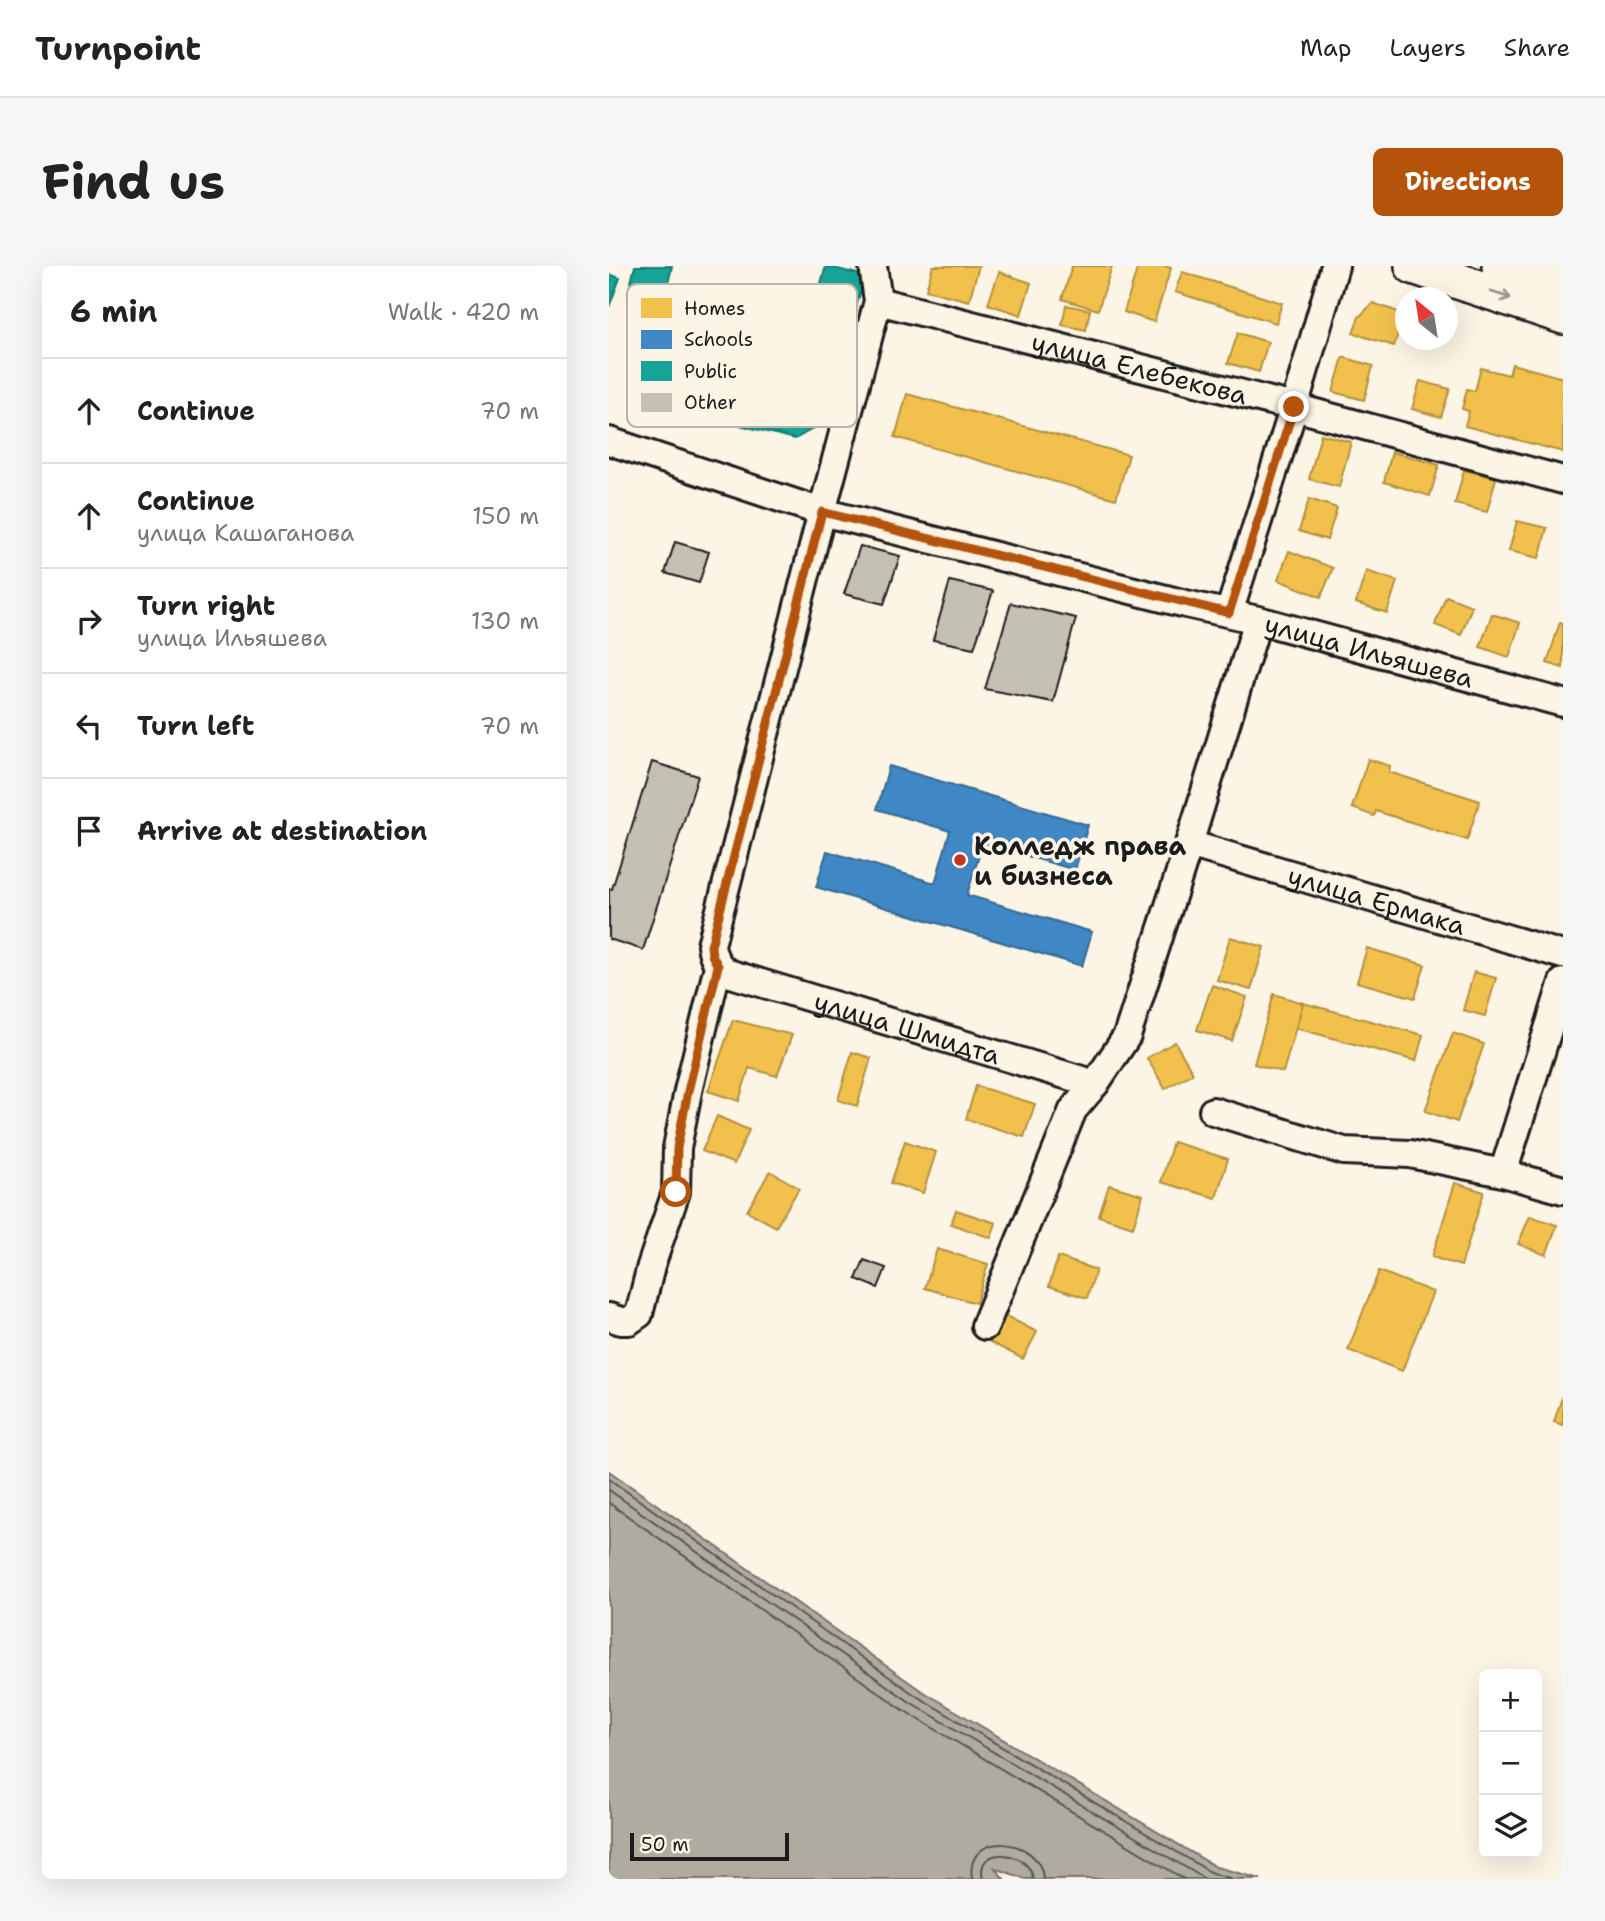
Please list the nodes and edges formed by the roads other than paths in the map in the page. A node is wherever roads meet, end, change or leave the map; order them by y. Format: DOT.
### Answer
graph roads {
  1 [pos="873,266"];
  2 [pos="1335,266"];
  3 [pos="1413,266"];
  4 [pos="1500,266"];
  5 [pos="1563,286"];
  6 [pos="878,301"];
  7 [pos="1563,316"];
  8 [pos="857,380"];
  9 [pos="1294,407"];
  10 [pos="845,427"];
  11 [pos="609,441"];
  12 [pos="1563,480"];
  13 [pos="822,512"];
  14 [pos="1229,613"];
  15 [pos="1258,620"];
  16 [pos="1563,703"];
  17 [pos="1189,844"];
  18 [pos="1563,955"];
  19 [pos="715,956"];
  20 [pos="1563,982"];
  21 [pos="1095,1084"];
  22 [pos="1213,1111"];
  23 [pos="1503,1173"];
  24 [pos="1563,1190"];
  25 [pos="609,1317"];
  26 [pos="985,1326"];
  1 -- 6 [label="street"];
  2 -- 9 [label="street"];
  3 -- 7 [label="main road, one-way"];
  4 -- 5 [label="main road"];
  6 -- 8 [label="street"];
  6 -- 9 [label="street, улица Елебекова"];
  9 -- 12 [label="street, улица Елебекова"];
  9 -- 14 [label="street"];
  10 -- 13 [label="street"];
  11 -- 13 [label="street, улица Ильяшева"];
  13 -- 14 [label="street, улица Ильяшева"];
  13 -- 19 [label="street"];
  14 -- 15 [label="street, улица Ильяшева"];
  15 -- 16 [label="street, улица Ильяшева"];
  15 -- 17 [label="street"];
  17 -- 18 [label="street, улица Ермака"];
  17 -- 21 [label="street"];
  19 -- 21 [label="street, улица Шмидта"];
  19 -- 25 [label="street"];
  20 -- 23 [label="street"];
  21 -- 26 [label="street"];
  22 -- 23 [label="street"];
  23 -- 24 [label="street"];
}
